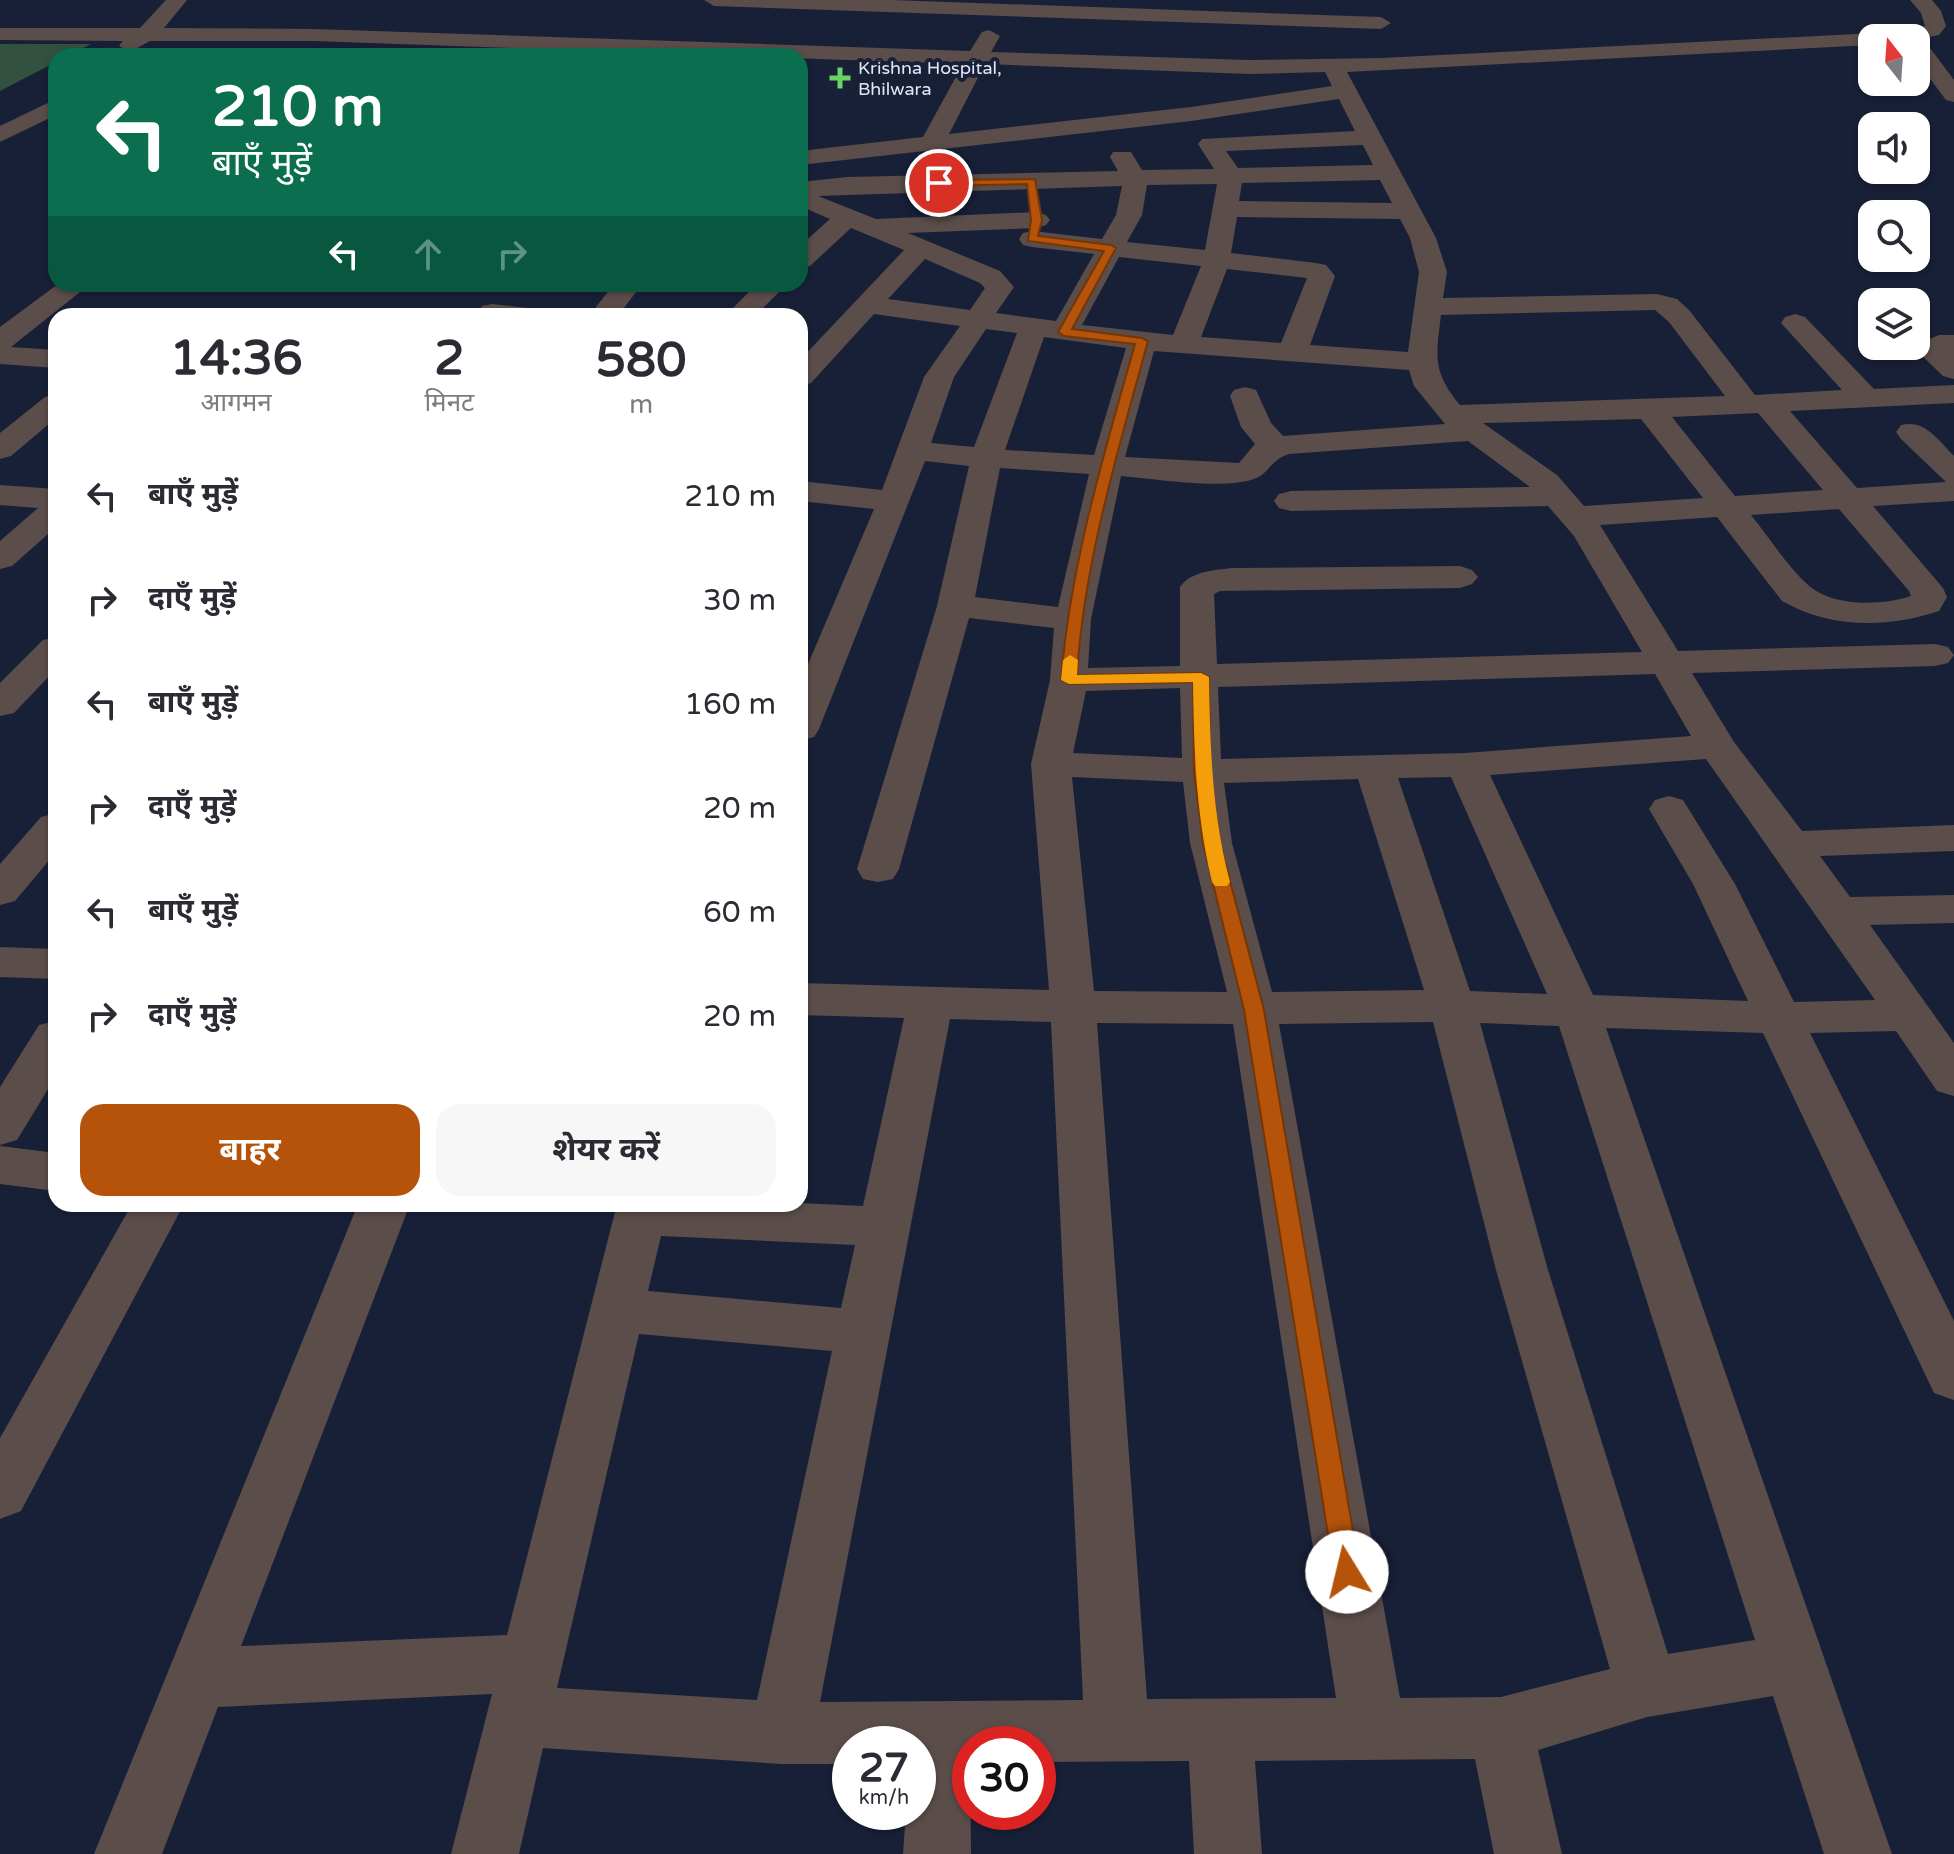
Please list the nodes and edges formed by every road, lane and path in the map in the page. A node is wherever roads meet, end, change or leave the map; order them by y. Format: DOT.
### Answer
graph roads {
  1 [pos="714,0"];
  2 [pos="1376,0"];
  3 [pos="1930,0"];
  4 [pos="757,1"];
  5 [pos="186,6"];
  6 [pos="1004,9"];
  7 [pos="367,12"];
  8 [pos="1381,23"];
  9 [pos="1945,26"];
  10 [pos="0,34"];
  11 [pos="173,34"];
  12 [pos="351,36"];
  13 [pos="1858,40"];
  14 [pos="145,45"];
  15 [pos="341,48"];
  16 [pos="489,48"];
  17 [pos="1930,51"];
  18 [pos="808,53"];
  19 [pos="976,57"];
  20 [pos="1954,62"];
  21 [pos="1930,63"];
  22 [pos="1381,65"];
  23 [pos="1340,78"];
  24 [pos="48,93"];
  25 [pos="1954,95"];
  26 [pos="48,110"];
  27 [pos="1191,114"];
  28 [pos="29,121"];
  29 [pos="1,123"];
  30 [pos="48,124"];
  31 [pos="1101,125"];
  32 [pos="1020,134"];
  33 [pos="1370,138"];
  34 [pos="932,143"];
  35 [pos="1210,144"];
  36 [pos="808,157"];
  37 [pos="1388,172"];
  38 [pos="1231,176"];
  39 [pos="1136,179"];
  40 [pos="1032,181"];
  41 [pos="808,189"];
  42 [pos="808,201"];
  43 [pos="1225,209"];
  44 [pos="1409,211"];
  45 [pos="856,223"];
  46 [pos="1034,230"];
  47 [pos="1111,248"];
  48 [pos="920,249"];
  49 [pos="808,255"];
  50 [pos="1217,260"];
  51 [pos="998,282"];
  52 [pos="65,292"];
  53 [pos="509,292"];
  54 [pos="622,292"];
  55 [pos="764,292"];
  56 [pos="867,305"];
  57 [pos="1428,307"];
  58 [pos="496,308"];
  59 [pos="609,308"];
  60 [pos="748,308"];
  61 [pos="978,321"];
  62 [pos="1795,323"];
  63 [pos="1049,330"];
  64 [pos="843,331"];
  65 [pos="872,335"];
  66 [pos="0,341"];
  67 [pos="1162,343"];
  68 [pos="1954,344"];
  69 [pos="1292,353"];
  70 [pos="0,355"];
  71 [pos="48,358"];
  72 [pos="1421,362"];
  73 [pos="808,368"];
  74 [pos="1954,370"];
  75 [pos="1954,394"];
  76 [pos="1245,396"];
  77 [pos="1867,399"];
  78 [pos="1756,403"];
  79 [pos="1649,409"];
  80 [pos="48,411"];
  81 [pos="0,412"];
  82 [pos="48,413"];
  83 [pos="1462,422"];
  84 [pos="1912,432"];
  85 [pos="1336,439"];
  86 [pos="1273,448"];
  87 [pos="0,449"];
  88 [pos="910,450"];
  89 [pos="987,458"];
  90 [pos="1107,466"];
  91 [pos="1954,474"];
  92 [pos="1954,491"];
  93 [pos="808,492"];
  94 [pos="0,495"];
  95 [pos="48,498"];
  96 [pos="1365,500"];
  97 [pos="1852,500"];
  98 [pos="894,501"];
  99 [pos="1291,501"];
  100 [pos="1567,507"];
  101 [pos="1726,508"];
  102 [pos="48,516"];
  103 [pos="0,559"];
  104 [pos="1460,577"];
  105 [pos="955,606"];
  106 [pos="1897,610"];
  107 [pos="1073,619"];
  108 [pos="1665,664"];
  109 [pos="36,667"];
  110 [pos="1945,667"];
  111 [pos="1201,677"];
  112 [pos="1069,680"];
  113 [pos="0,705"];
  114 [pos="808,710"];
  115 [pos="1717,746"];
  116 [pos="1051,764"];
  117 [pos="1465,765"];
  118 [pos="1374,767"];
  119 [pos="1202,771"];
  120 [pos="1669,809"];
  121 [pos="48,835"];
  122 [pos="1954,838"];
  123 [pos="1790,844"];
  124 [pos="878,869"];
  125 [pos="0,891"];
  126 [pos="1954,909"];
  127 [pos="1837,912"];
  128 [pos="0,962"];
  129 [pos="48,964"];
  130 [pos="808,999"];
  131 [pos="930,1003"];
  132 [pos="1452,1006"];
  133 [pos="1073,1007"];
  134 [pos="1576,1008"];
  135 [pos="1254,1010"];
  136 [pos="1911,1015"];
  137 [pos="1780,1018"];
  138 [pos="48,1050"];
  139 [pos="1954,1079"];
  140 [pos="0,1127"];
  141 [pos="0,1165"];
  142 [pos="48,1171"];
  143 [pos="154,1212"];
  144 [pos="369,1212"];
  145 [pos="641,1212"];
  146 [pos="669,1212"];
  147 [pos="883,1227"];
  148 [pos="617,1310"];
  149 [pos="863,1332"];
  150 [pos="1954,1377"];
  151 [pos="0,1493"];
  152 [pos="1795,1663"];
  153 [pos="197,1678"];
  154 [pos="1647,1687"];
  155 [pos="525,1689"];
  156 [pos="1373,1728"];
  157 [pos="1501,1728"];
  158 [pos="1220,1730"];
  159 [pos="944,1731"];
  160 [pos="1117,1731"];
  161 [pos="782,1733"];
  162 [pos="128,1854"];
  163 [pos="485,1854"];
  164 [pos="937,1854"];
  165 [pos="1228,1854"];
  166 [pos="1528,1854"];
  167 [pos="1858,1854"];
  1 -- 4 [label="street"];
  2 -- 8 [label="street"];
  3 -- 9 [label="street"];
  4 -- 6 [label="street"];
  5 -- 11 [label="street"];
  5 -- 14 [label="street"];
  6 -- 8 [label="street"];
  6 -- 19 [label="street"];
  7 -- 12 [label="street"];
  8 -- 22 [label="street"];
  10 -- 14 [label="street"];
  11 -- 12 [label="street"];
  11 -- 14 [label="street"];
  12 -- 15 [label="street"];
  12 -- 16 [label="street"];
  13 -- 22 [label="street"];
  17 -- 20 [label="street"];
  18 -- 19 [label="street"];
  19 -- 23 [label="street"];
  19 -- 34 [label="street"];
  21 -- 25 [label="street"];
  22 -- 23 [label="street"];
  23 -- 27 [label="street"];
  23 -- 33 [label="street"];
  24 -- 29 [label="street"];
  26 -- 28 [label="street"];
  27 -- 31 [label="street"];
  27 -- 35 [label="street"];
  28 -- 29 [label="street"];
  28 -- 30 [label="street"];
  31 -- 32 [label="street"];
  31 -- 39 [label="street"];
  32 -- 34 [label="street"];
  32 -- 40 [label="street"];
  33 -- 35 [label="street"];
  33 -- 37 [label="street"];
  34 -- 36 [label="street"];
  35 -- 38 [label="street"];
  37 -- 38 [label="street"];
  37 -- 44 [label="street"];
  38 -- 39 [label="street"];
  38 -- 43 [label="street"];
  39 -- 40 [label="street"];
  39 -- 47 [label="street"];
  40 -- 41 [label="street"];
  40 -- 46 [label="street"];
  42 -- 45 [label="street"];
  43 -- 44 [label="street"];
  43 -- 50 [label="street"];
  44 -- 57 [label="street"];
  45 -- 46 [label="street"];
  45 -- 48 [label="street"];
  45 -- 49 [label="street"];
  46 -- 47 [label="street"];
  46 -- 51 [label="street"];
  47 -- 50 [label="street"];
  47 -- 63 [label="street"];
  48 -- 51 [label="street"];
  48 -- 56 [label="street"];
  50 -- 67 [label="street"];
  50 -- 69 [label="street"];
  51 -- 61 [label="street"];
  52 -- 66 [label="street"];
  53 -- 58 [label="street"];
  54 -- 59 [label="street"];
  55 -- 60 [label="street"];
  56 -- 61 [label="street"];
  56 -- 64 [label="street"];
  57 -- 72 [label="street"];
  57 -- 78 [label="street"];
  61 -- 63 [label="street"];
  61 -- 88 [label="street"];
  62 -- 77 [label="street"];
  63 -- 67 [label="street"];
  63 -- 89 [label="street"];
  64 -- 65 [label="street"];
  64 -- 73 [label="street"];
  67 -- 69 [label="street"];
  67 -- 90 [label="street"];
  68 -- 74 [label="street"];
  69 -- 72 [label="street"];
  70 -- 71 [label="street"];
  72 -- 83 [label="street"];
  75 -- 77 [label="street"];
  76 -- 86 [label="street"];
  77 -- 78 [label="street"];
  78 -- 79 [label="street"];
  78 -- 97 [label="street"];
  79 -- 83 [label="street"];
  79 -- 101 [label="street"];
  80 -- 81 [label="street"];
  82 -- 87 [label="street"];
  83 -- 85 [label="street"];
  83 -- 100 [label="street"];
  84 -- 91 [label="street"];
  85 -- 86 [label="street"];
  85 -- 96 [label="street"];
  86 -- 90 [label="street"];
  88 -- 89 [label="street"];
  88 -- 98 [label="street"];
  89 -- 90 [label="street"];
  89 -- 105 [label="street"];
  90 -- 107 [label="street"];
  92 -- 97 [label="street"];
  93 -- 98 [label="street"];
  94 -- 95 [label="street"];
  96 -- 99 [label="street"];
  96 -- 100 [label="street"];
  97 -- 101 [label="street"];
  97 -- 106 [label="street"];
  98 -- 114 [label="street"];
  100 -- 101 [label="street"];
  100 -- 108 [label="street"];
  101 -- 106 [label="street"];
  102 -- 103 [label="street"];
  104 -- 111 [label="street"];
  105 -- 107 [label="street"];
  105 -- 124 [label="street"];
  106 -- 110 [label="street"];
  107 -- 112 [label="street"];
  108 -- 110 [label="street"];
  108 -- 111 [label="street"];
  108 -- 115 [label="street"];
  109 -- 113 [label="street"];
  111 -- 112 [label="street"];
  111 -- 119 [label="street"];
  112 -- 116 [label="street"];
  115 -- 117 [label="street"];
  115 -- 123 [label="street"];
  116 -- 119 [label="street"];
  116 -- 133 [label="street"];
  117 -- 118 [label="street"];
  117 -- 134 [label="street"];
  118 -- 119 [label="street"];
  118 -- 132 [label="street"];
  119 -- 135 [label="street"];
  120 -- 137 [label="street"];
  121 -- 125 [label="street"];
  122 -- 123 [label="street"];
  123 -- 127 [label="street"];
  126 -- 127 [label="street"];
  127 -- 136 [label="street"];
  128 -- 129 [label="street"];
  130 -- 131 [label="street"];
  131 -- 133 [label="street"];
  131 -- 147 [label="street"];
  132 -- 134 [label="street"];
  132 -- 135 [label="street"];
  132 -- 154 [label="street"];
  133 -- 135 [label="street"];
  133 -- 160 [label="street"];
  134 -- 137 [label="street"];
  134 -- 152 [label="street"];
  135 -- 156 [label="street"];
  136 -- 137 [label="street"];
  136 -- 139 [label="street"];
  137 -- 150 [label="street"];
  138 -- 140 [label="street"];
  141 -- 142 [label="street"];
  143 -- 151 [label="street"];
  144 -- 153 [label="street"];
  145 -- 148 [label="street"];
  146 -- 147 [label="street"];
  147 -- 149 [label="street"];
  148 -- 149 [label="street"];
  148 -- 155 [label="street"];
  149 -- 161 [label="street"];
  152 -- 154 [label="street"];
  152 -- 167 [label="street"];
  153 -- 155 [label="street"];
  153 -- 162 [label="street"];
  154 -- 157 [label="street"];
  155 -- 161 [label="street"];
  155 -- 163 [label="street"];
  156 -- 157 [label="street"];
  156 -- 158 [label="street"];
  157 -- 166 [label="street"];
  158 -- 160 [label="street"];
  158 -- 165 [label="street"];
  159 -- 160 [label="street"];
  159 -- 161 [label="street"];
  159 -- 164 [label="street"];
}
